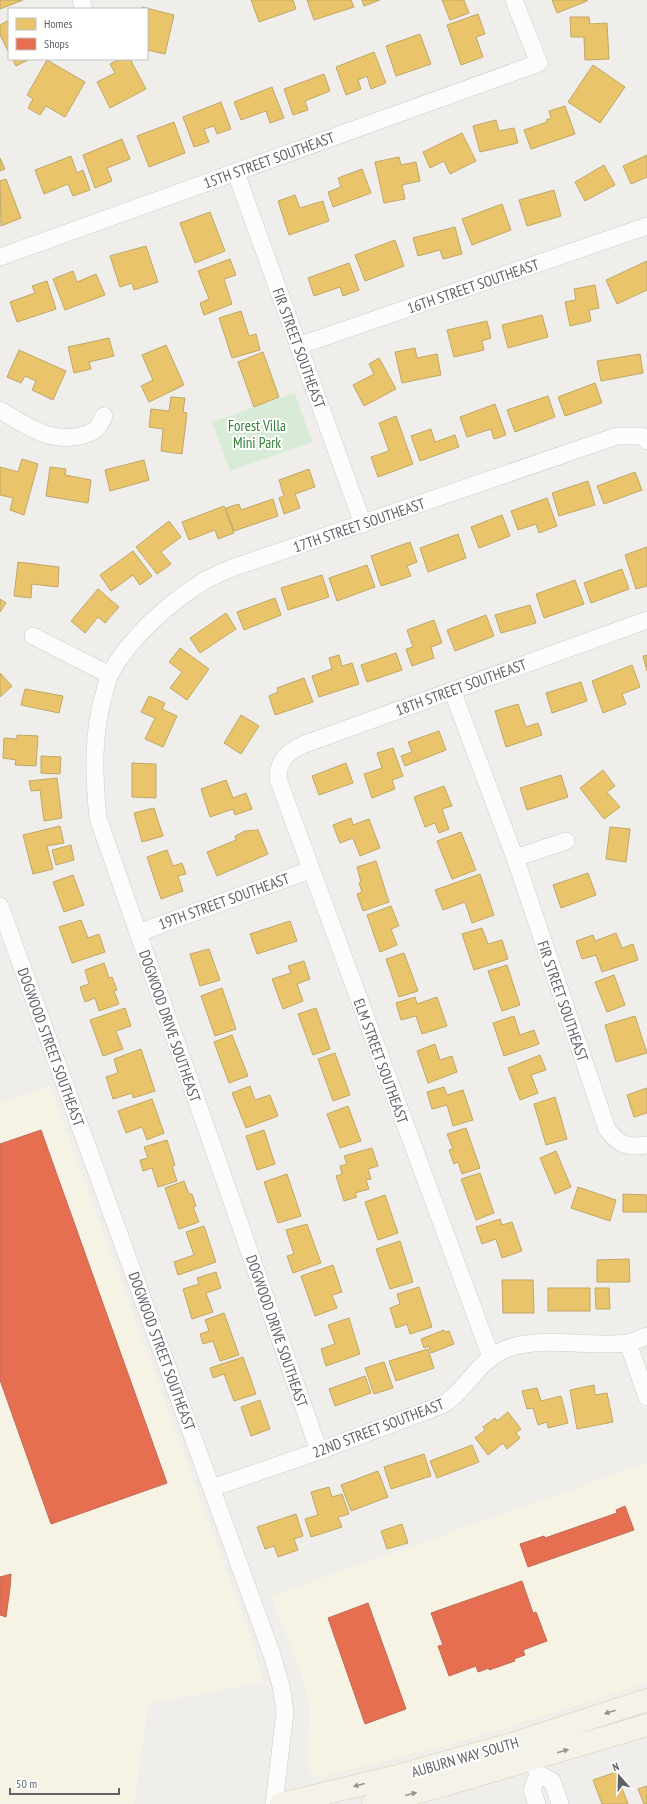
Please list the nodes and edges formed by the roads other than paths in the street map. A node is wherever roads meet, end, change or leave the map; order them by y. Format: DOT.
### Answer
graph roads {
  1 [pos="514,0"];
  2 [pos="236,173"];
  3 [pos="647,226"];
  4 [pos="0,257"];
  5 [pos="298,346"];
  6 [pos="0,410"];
  7 [pos="104,416"];
  8 [pos="645,438"];
  9 [pos="363,524"];
  10 [pos="647,620"];
  11 [pos="33,636"];
  12 [pos="110,675"];
  13 [pos="452,690"];
  14 [pos="280,764"];
  15 [pos="566,841"];
  16 [pos="515,858"];
  17 [pos="310,870"];
  18 [pos="0,906"];
  19 [pos="138,933"];
  20 [pos="647,1145"];
  21 [pos="647,1336"];
  22 [pos="628,1343"];
  23 [pos="491,1357"];
  24 [pos="647,1397"];
  25 [pos="319,1451"];
  26 [pos="212,1488"];
  27 [pos="647,1700"];
  28 [pos="647,1725"];
  29 [pos="533,1757"];
  30 [pos="274,1804"];
  31 [pos="281,1804"];
  32 [pos="373,1804"];
  33 [pos="537,1804"];
  34 [pos="560,1804"];
  1 -- 2 [label="street, 15TH STREET SOUTHEAST"];
  2 -- 4 [label="street, 15TH STREET SOUTHEAST"];
  2 -- 5 [label="street, FIR STREET SOUTHEAST"];
  3 -- 5 [label="street, 16TH STREET SOUTHEAST"];
  5 -- 9 [label="street, FIR STREET SOUTHEAST"];
  6 -- 7 [label="street"];
  8 -- 9 [label="street, 17TH STREET SOUTHEAST"];
  9 -- 12 [label="street, 17TH STREET SOUTHEAST"];
  10 -- 13 [label="street, 18TH STREET SOUTHEAST"];
  11 -- 12 [label="street"];
  12 -- 19 [label="street, DOGWOOD DRIVE SOUTHEAST"];
  13 -- 14 [label="street, 18TH STREET SOUTHEAST"];
  13 -- 16 [label="street, FIR STREET SOUTHEAST"];
  14 -- 17 [label="street, ELM STREET SOUTHEAST"];
  15 -- 16 [label="street"];
  16 -- 20 [label="street, FIR STREET SOUTHEAST"];
  17 -- 19 [label="street, 19TH STREET SOUTHEAST"];
  17 -- 23 [label="street, ELM STREET SOUTHEAST"];
  18 -- 26 [label="street, DOGWOOD STREET SOUTHEAST"];
  19 -- 25 [label="street, DOGWOOD DRIVE SOUTHEAST"];
  21 -- 22 [label="street, 22ND STREET SOUTHEAST"];
  22 -- 23 [label="street, 22ND STREET SOUTHEAST"];
  22 -- 24 [label="street"];
  23 -- 25 [label="street, 22ND STREET SOUTHEAST"];
  25 -- 26 [label="street, 22ND STREET SOUTHEAST"];
  26 -- 30 [label="street, DOGWOOD STREET SOUTHEAST"];
  27 -- 29 [label="main road, AUBURN WAY SOUTH, one-way"];
  29 -- 28 [label="main road, AUBURN WAY SOUTH, one-way"];
  29 -- 31 [label="main road, AUBURN WAY SOUTH, one-way"];
  32 -- 29 [label="main road, AUBURN WAY SOUTH, one-way"];
  29 -- 33 [label="street"];
  29 -- 34 [label="street"];
}
